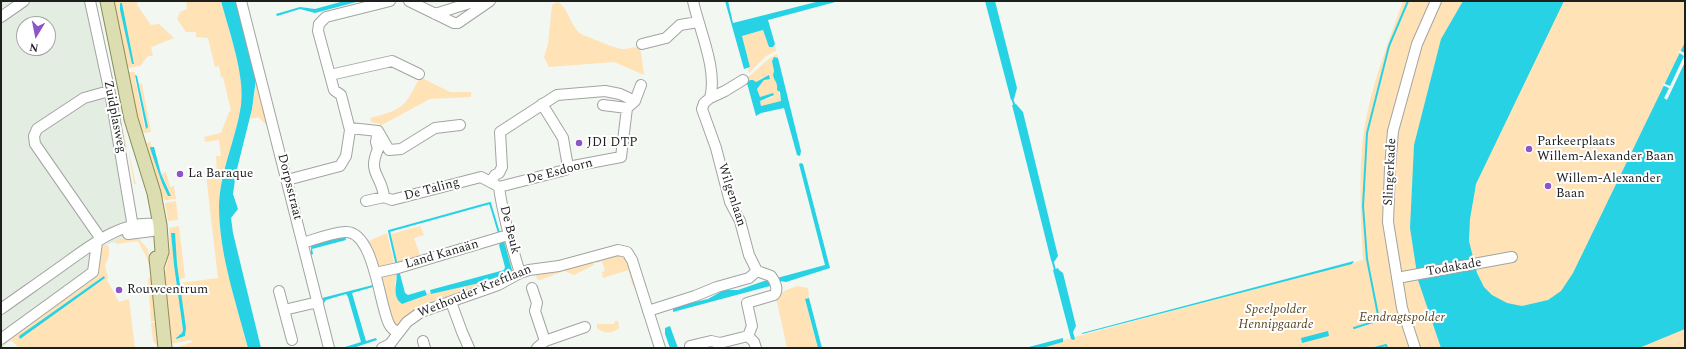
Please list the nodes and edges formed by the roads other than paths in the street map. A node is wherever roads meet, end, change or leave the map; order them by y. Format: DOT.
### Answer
graph roads {
  1 [pos="24,1"];
  2 [pos="90,1"];
  3 [pos="107,1"];
  4 [pos="241,1"];
  5 [pos="390,1"];
  6 [pos="409,1"];
  7 [pos="693,1"];
  8 [pos="1436,1"];
  9 [pos="486,3"];
  10 [pos="435,14"];
  11 [pos="1,17"];
  12 [pos="698,22"];
  13 [pos="642,44"];
  14 [pos="419,74"];
  15 [pos="330,75"];
  16 [pos="743,80"];
  17 [pos="642,84"];
  18 [pos="109,91"];
  19 [pos="710,98"];
  20 [pos="542,104"];
  21 [pos="603,104"];
  22 [pos="631,104"];
  23 [pos="460,125"];
  24 [pos="350,128"];
  25 [pos="378,131"];
  26 [pos="568,168"];
  27 [pos="475,178"];
  28 [pos="287,180"];
  29 [pos="495,184"];
  30 [pos="384,197"];
  31 [pos="366,201"];
  32 [pos="154,226"];
  33 [pos="133,230"];
  34 [pos="508,235"];
  35 [pos="102,239"];
  36 [pos="303,243"];
  37 [pos="1512,257"];
  38 [pos="757,271"];
  39 [pos="375,273"];
  40 [pos="520,273"];
  41 [pos="1397,278"];
  42 [pos="532,288"];
  43 [pos="279,291"];
  44 [pos="318,302"];
  45 [pos="451,302"];
  46 [pos="1,309"];
  47 [pos="284,310"];
  48 [pos="648,311"];
  49 [pos="584,327"];
  50 [pos="398,333"];
  51 [pos="748,336"];
  52 [pos="1,339"];
  53 [pos="292,340"];
  54 [pos="544,341"];
  55 [pos="721,345"];
  56 [pos="690,346"];
  57 [pos="388,347"];
  58 [pos="165,348"];
  59 [pos="329,348"];
  60 [pos="470,348"];
  61 [pos="537,348"];
  62 [pos="660,348"];
  63 [pos="756,348"];
  64 [pos="1415,348"];
  1 -- 11 [label="street"];
  2 -- 18 [label="street, Zuidplasweg"];
  3 -- 32 [label="main road, Zuidplasweg"];
  4 -- 28 [label="street, Dorpsstraat"];
  5 -- 15 [label="street"];
  6 -- 10 [label="street"];
  7 -- 12 [label="street, Wilgenlaan"];
  8 -- 41 [label="street, Slingerkade"];
  9 -- 10 [label="street"];
  9 -- 10 [label="street"];
  12 -- 13 [label="street"];
  12 -- 19 [label="street, Wilgenlaan"];
  14 -- 15 [label="street"];
  15 -- 24 [label="street"];
  16 -- 19 [label="street"];
  17 -- 22 [label="street"];
  18 -- 33 [label="street, Zuidplasweg"];
  18 -- 35 [label="street"];
  19 -- 38 [label="street, Wilgenlaan"];
  20 -- 22 [label="street"];
  20 -- 26 [label="street"];
  20 -- 29 [label="street"];
  21 -- 22 [label="street"];
  22 -- 26 [label="street, De Esdoorn"];
  23 -- 25 [label="street"];
  24 -- 25 [label="street"];
  24 -- 28 [label="street"];
  25 -- 30 [label="street"];
  26 -- 29 [label="street, De Esdoorn"];
  27 -- 29 [label="street, De Esdoorn"];
  27 -- 30 [label="street, De Taling"];
  28 -- 36 [label="street, Dorpsstraat"];
  29 -- 34 [label="street, De Beuk"];
  30 -- 31 [label="street, De Taling"];
  32 -- 33 [label="street"];
  32 -- 58 [label="main road, Zuidplasweg"];
  33 -- 35 [label="street"];
  34 -- 39 [label="street, Land Kanaän"];
  34 -- 40 [label="street, De Beuk"];
  35 -- 46 [label="street"];
  35 -- 52 [label="street"];
  36 -- 39 [label="street"];
  36 -- 44 [label="street, Dorpsstraat"];
  37 -- 41 [label="street, Todakade"];
  38 -- 48 [label="street"];
  38 -- 51 [label="street"];
  39 -- 50 [label="street"];
  40 -- 45 [label="street, Wethouder Kreftlaan"];
  40 -- 48 [label="street, Wethouder Kreftlaan"];
  41 -- 64 [label="street, Slingerkade"];
  42 -- 54 [label="street"];
  43 -- 47 [label="street"];
  44 -- 47 [label="street"];
  44 -- 59 [label="street, Dorpsstraat"];
  45 -- 50 [label="street, Wethouder Kreftlaan"];
  45 -- 60 [label="street"];
  47 -- 53 [label="street"];
  48 -- 62 [label="street"];
  49 -- 54 [label="street"];
  50 -- 57 [label="street, Wethouder Kreftlaan"];
  51 -- 55 [label="street"];
  51 -- 63 [label="street"];
  54 -- 61 [label="street"];
  55 -- 56 [label="street"];
}
